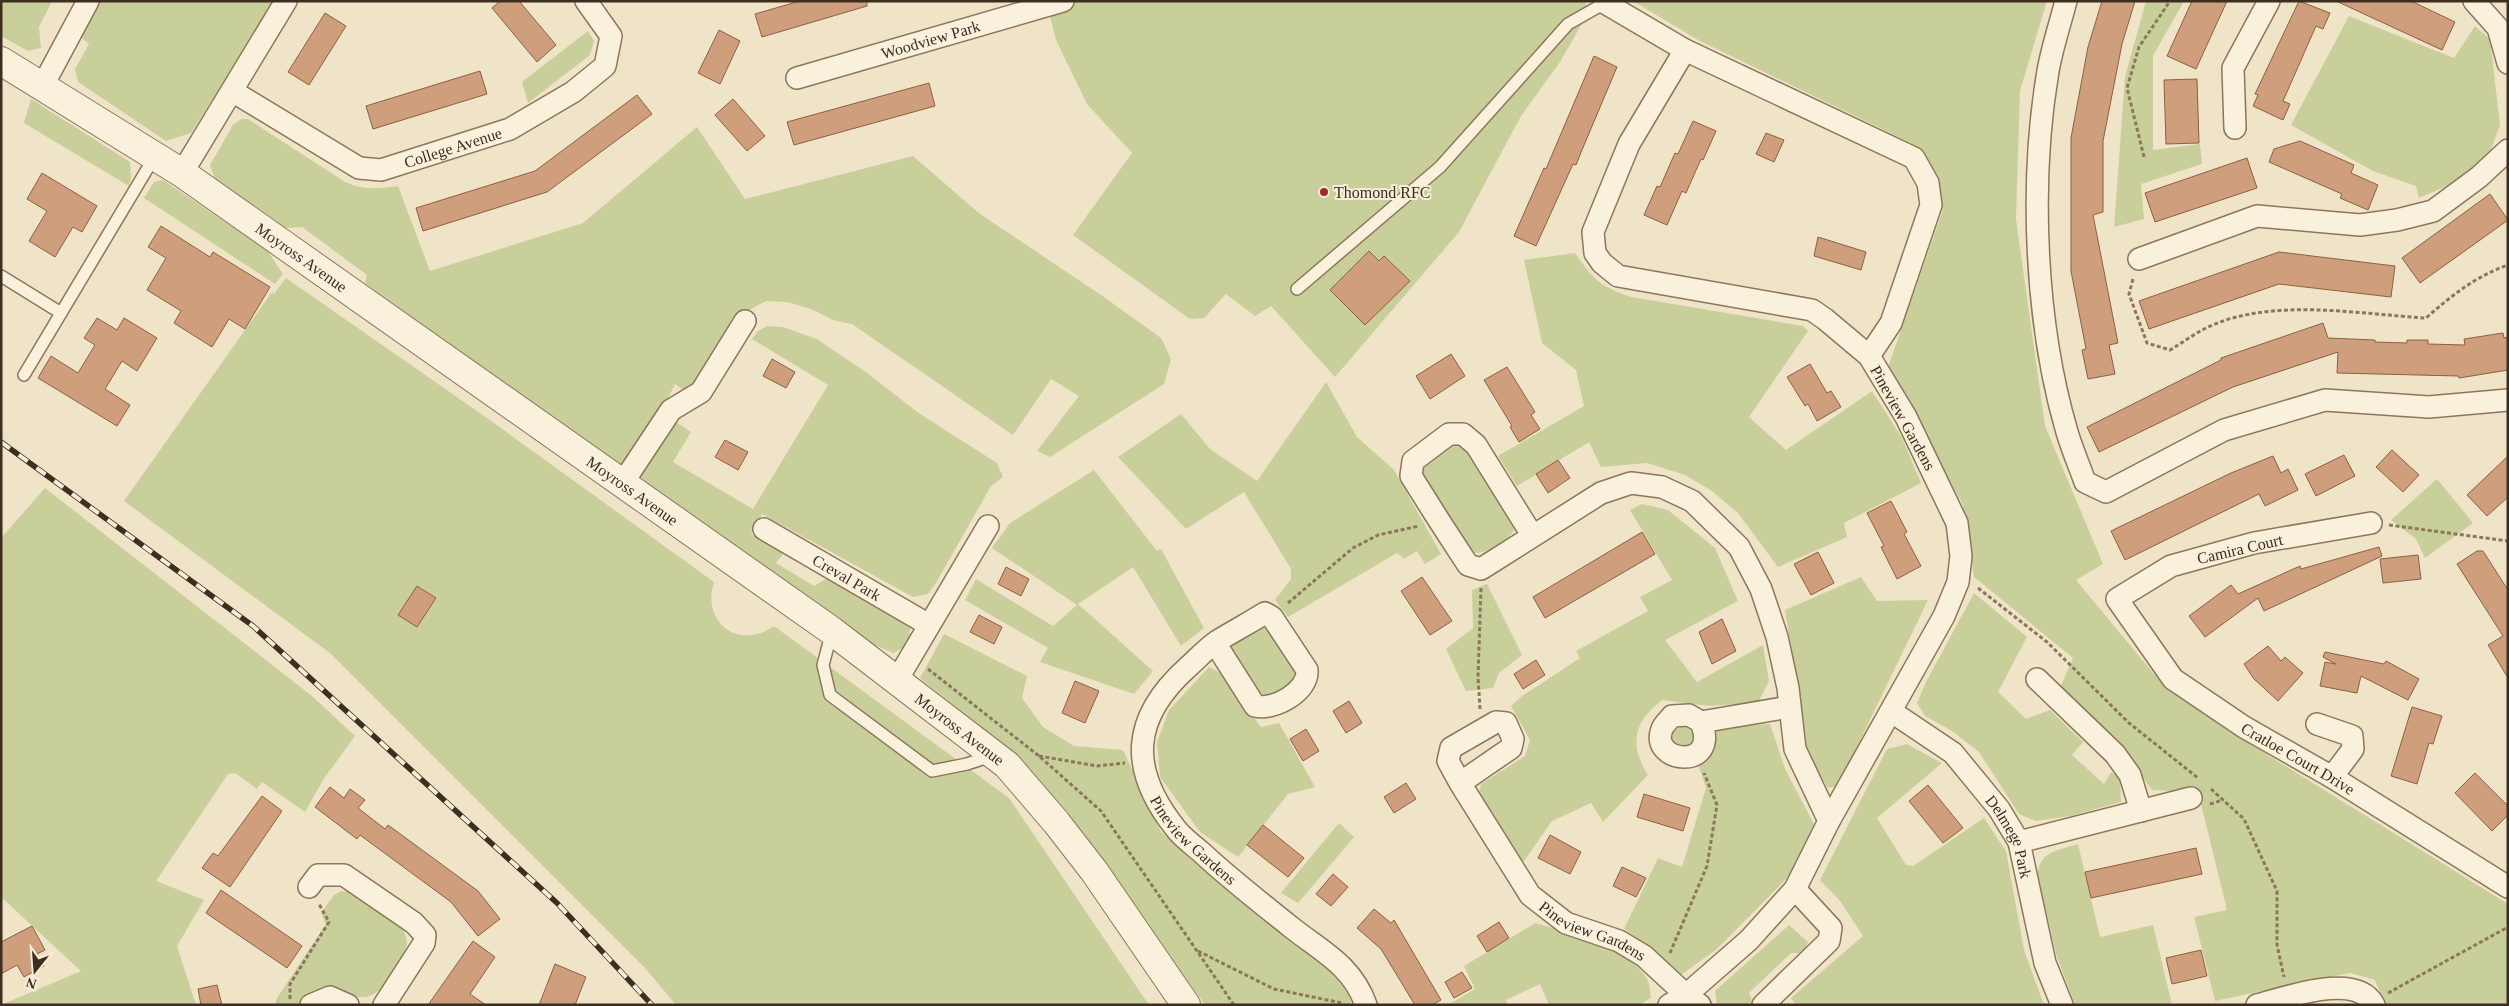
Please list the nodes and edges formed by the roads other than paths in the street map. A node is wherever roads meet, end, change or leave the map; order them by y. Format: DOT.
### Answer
graph roads {
  1 [pos="88,1"];
  2 [pos="286,1"];
  3 [pos="586,1"];
  4 [pos="1063,1"];
  5 [pos="2066,1"];
  6 [pos="2269,1"];
  7 [pos="2474,1"];
  8 [pos="1605,3"];
  9 [pos="2503,23"];
  10 [pos="1685,50"];
  11 [pos="1,61"];
  12 [pos="2508,63"];
  13 [pos="797,78"];
  14 [pos="42,87"];
  15 [pos="232,91"];
  16 [pos="2235,128"];
  17 [pos="2508,150"];
  18 [pos="155,156"];
  19 [pos="182,172"];
  20 [pos="2139,259"];
  21 [pos="1,276"];
  22 [pos="1297,289"];
  23 [pos="61,313"];
  24 [pos="745,320"];
  25 [pos="1868,356"];
  26 [pos="24,375"];
  27 [pos="2508,400"];
  28 [pos="622,484"];
  29 [pos="2371,523"];
  30 [pos="988,526"];
  31 [pos="764,529"];
  32 [pos="1532,535"];
  33 [pos="2117,600"];
  34 [pos="929,626"];
  35 [pos="832,631"];
  36 [pos="1215,643"];
  37 [pos="2038,679"];
  38 [pos="897,680"];
  39 [pos="1789,706"];
  40 [pos="1892,712"];
  41 [pos="1701,722"];
  42 [pos="2317,724"];
  43 [pos="994,755"];
  44 [pos="2332,777"];
  45 [pos="1460,783"];
  46 [pos="2199,788"];
  47 [pos="2141,811"];
  48 [pos="1829,821"];
  49 [pos="2019,842"];
  50 [pos="309,887"];
  51 [pos="2508,887"];
  52 [pos="1795,889"];
  53 [pos="1685,1001"];
  54 [pos="2373,1001"];
  55 [pos="311,1005"];
  56 [pos="348,1005"];
  57 [pos="384,1005"];
  58 [pos="1186,1005"];
  59 [pos="1366,1005"];
  60 [pos="1763,1005"];
  61 [pos="2062,1005"];
  62 [pos="2257,1005"];
  1 -- 14 [label="street"];
  2 -- 15 [label="street"];
  3 -- 15 [label="street, College Avenue"];
  4 -- 13 [label="street, Woodview Park"];
  5 -- 27 [label="street"];
  6 -- 16 [label="street"];
  7 -- 9 [label="street"];
  8 -- 10 [label="street"];
  8 -- 22 [label="lane"];
  9 -- 12 [label="street"];
  10 -- 25 [label="street"];
  10 -- 25 [label="street, Pineview Gardens"];
  11 -- 14 [label="street, Moyross Avenue"];
  14 -- 18 [label="street, Moyross Avenue"];
  15 -- 19 [label="street"];
  17 -- 20 [label="street"];
  18 -- 19 [label="street, Moyross Avenue"];
  18 -- 23 [label="lane"];
  19 -- 28 [label="street, Moyross Avenue"];
  21 -- 23 [label="lane"];
  23 -- 26 [label="lane"];
  24 -- 28 [label="street"];
  25 -- 40 [label="street, Pineview Gardens"];
  28 -- 35 [label="street, Moyross Avenue"];
  29 -- 33 [label="street, Camira Court"];
  30 -- 34 [label="street"];
  31 -- 34 [label="street, Creval Park"];
  32 -- 32 [label="street"];
  32 -- 39 [label="street"];
  33 -- 44 [label="street, Cratloe Court Drive"];
  34 -- 38 [label="street"];
  35 -- 38 [label="street, Moyross Avenue"];
  35 -- 43 [label="lane"];
  36 -- 36 [label="street, Pineview Gardens"];
  36 -- 59 [label="street, Pineview Gardens"];
  37 -- 47 [label="street"];
  38 -- 43 [label="street, Moyross Avenue"];
  39 -- 41 [label="street"];
  39 -- 48 [label="street"];
  40 -- 48 [label="street, Pineview Gardens"];
  40 -- 49 [label="street, Delmege Park"];
  41 -- 41 [label="street"];
  42 -- 44 [label="street"];
  43 -- 58 [label="street, Moyross Avenue"];
  44 -- 51 [label="street, Cratloe Court Drive"];
  45 -- 45 [label="street, Pineview Gardens"];
  45 -- 53 [label="street, Pineview Gardens"];
  46 -- 47 [label="street"];
  47 -- 49 [label="street"];
  48 -- 52 [label="street, Pineview Gardens"];
  49 -- 61 [label="street, Delmege Park"];
  50 -- 57 [label="street"];
  52 -- 53 [label="street, Pineview Gardens"];
  52 -- 60 [label="street"];
  54 -- 62 [label="street"];
  55 -- 56 [label="street"];
}
